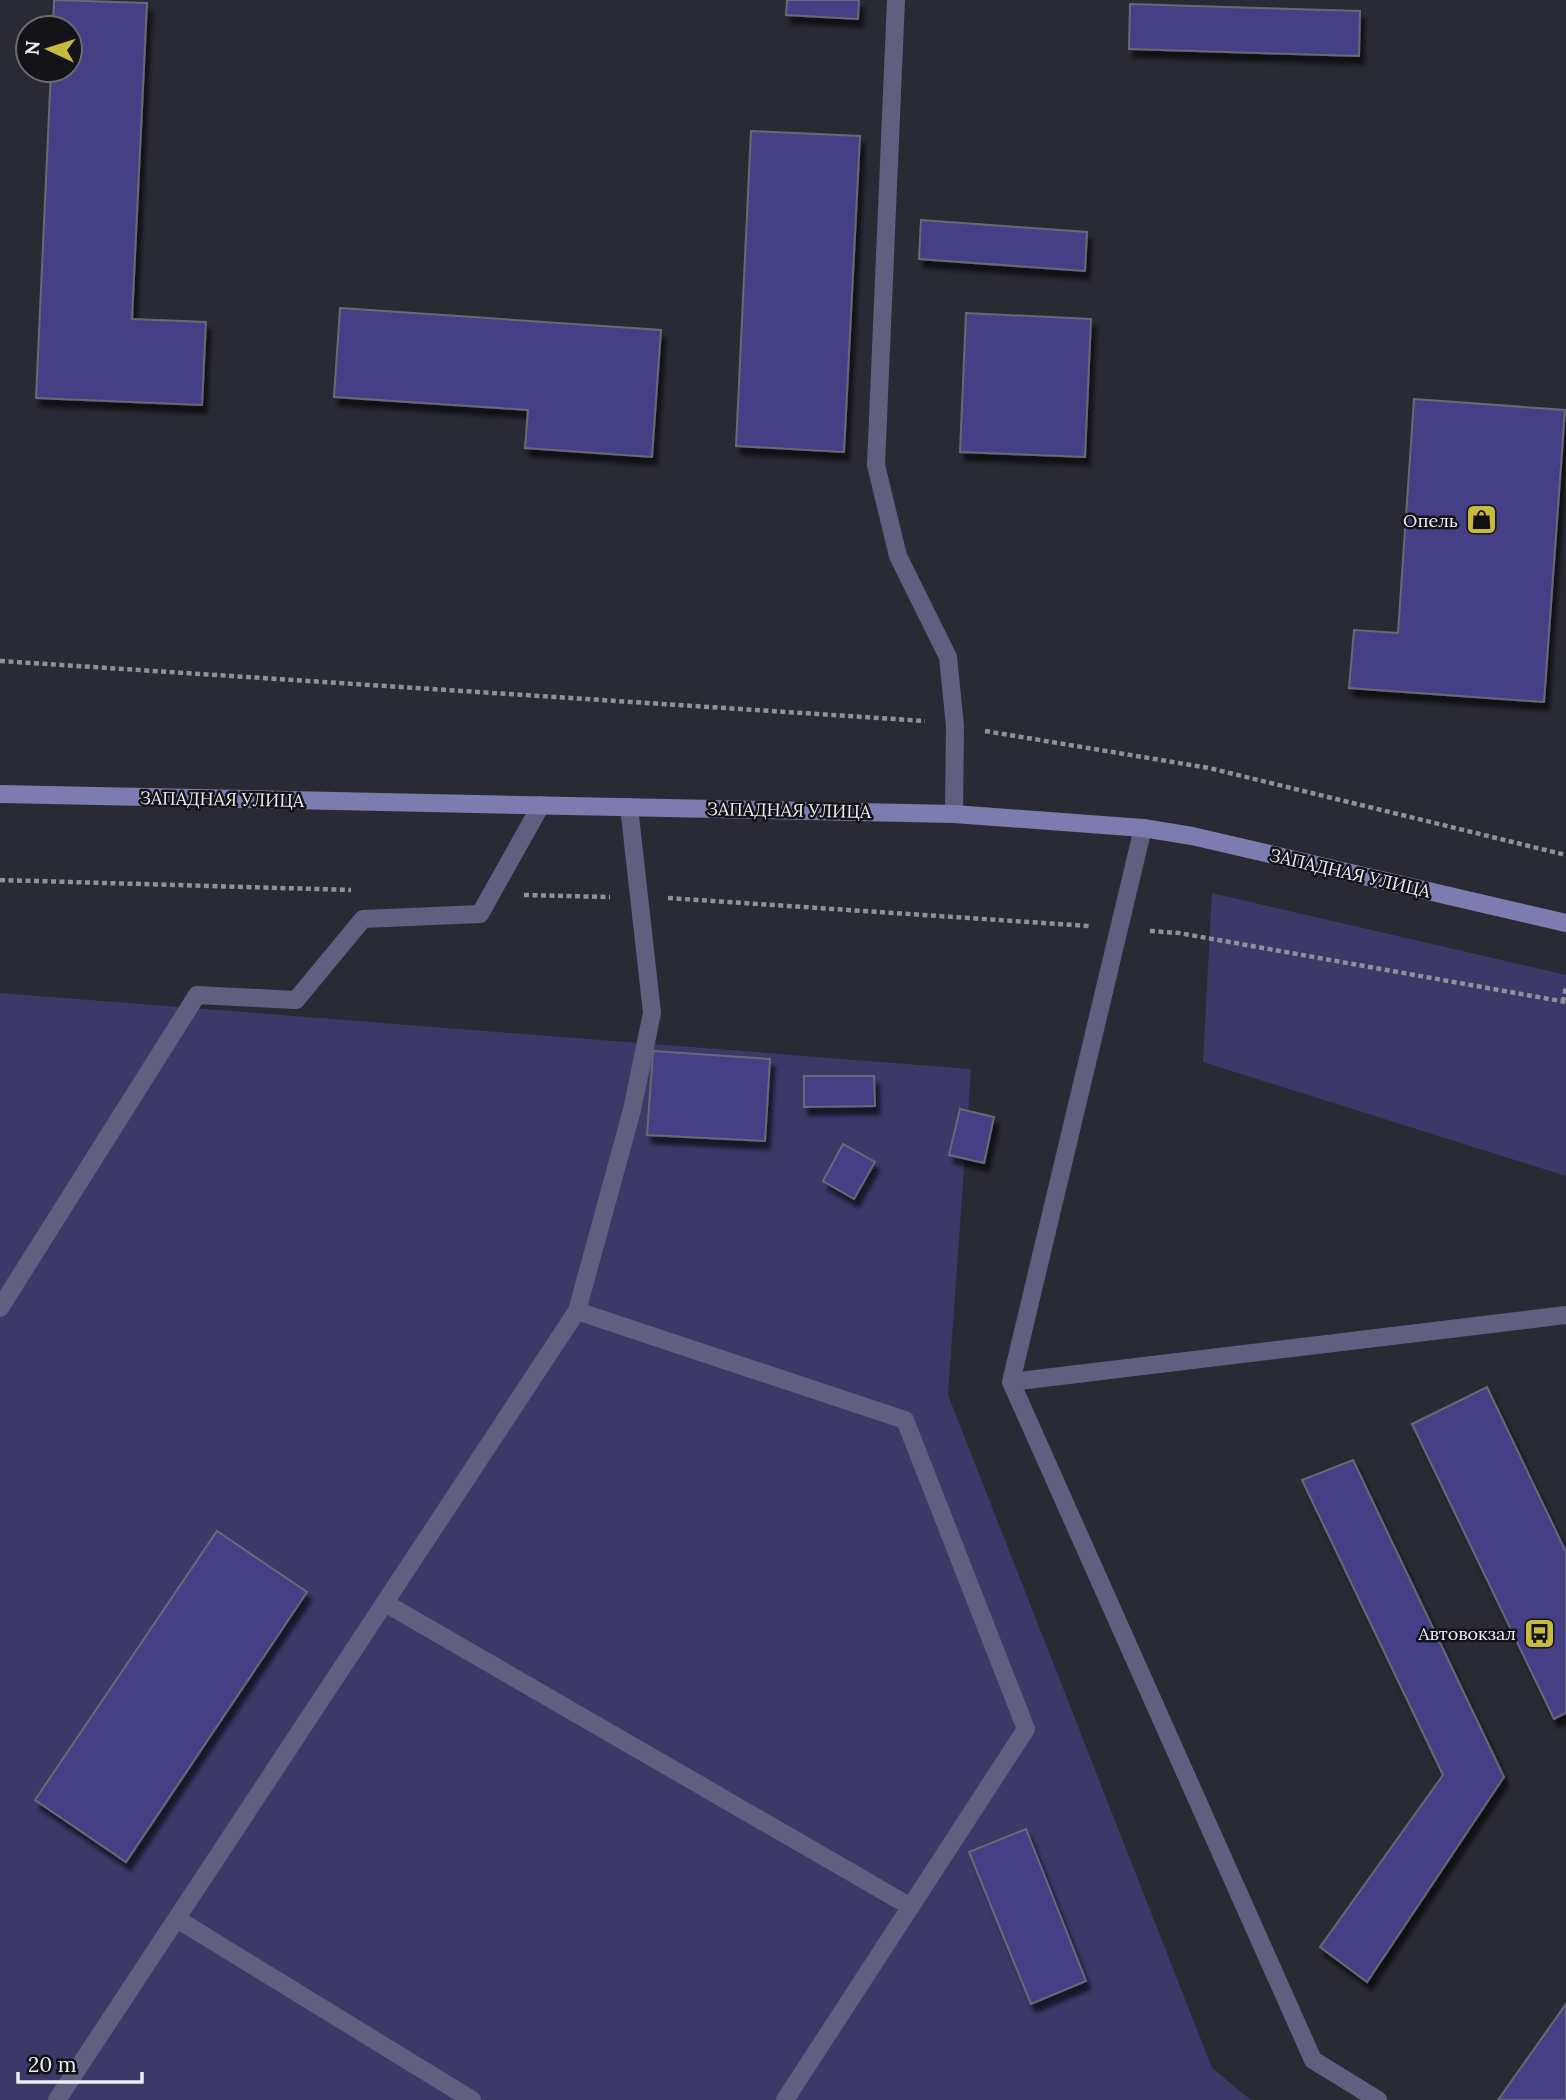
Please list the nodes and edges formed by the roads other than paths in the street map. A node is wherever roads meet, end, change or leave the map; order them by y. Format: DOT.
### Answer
graph roads {
  1 [pos="896,0"];
  2 [pos="0,794"];
  3 [pos="541,805"];
  4 [pos="629,807"];
  5 [pos="954,814"];
  6 [pos="1143,828"];
  7 [pos="1566,923"];
  8 [pos="0,1308"];
  9 [pos="577,1311"];
  10 [pos="1566,1315"];
  11 [pos="1011,1382"];
  12 [pos="385,1603"];
  13 [pos="911,1907"];
  14 [pos="177,1919"];
  15 [pos="57,2100"];
  16 [pos="472,2100"];
  17 [pos="785,2100"];
  18 [pos="1378,2100"];
  1 -- 5 [label="lane"];
  2 -- 3 [label="main road, ЗАПАДНАЯ УЛИЦА"];
  3 -- 4 [label="main road, ЗАПАДНАЯ УЛИЦА"];
  3 -- 8 [label="lane"];
  4 -- 5 [label="main road, ЗАПАДНАЯ УЛИЦА"];
  4 -- 9 [label="lane"];
  5 -- 6 [label="main road, ЗАПАДНАЯ УЛИЦА"];
  6 -- 7 [label="main road, ЗАПАДНАЯ УЛИЦА"];
  6 -- 11 [label="lane"];
  9 -- 12 [label="lane"];
  9 -- 13 [label="lane"];
  10 -- 11 [label="lane"];
  11 -- 18 [label="lane"];
  12 -- 13 [label="lane"];
  12 -- 14 [label="lane"];
  13 -- 17 [label="lane"];
  14 -- 15 [label="lane"];
  14 -- 16 [label="lane"];
}
